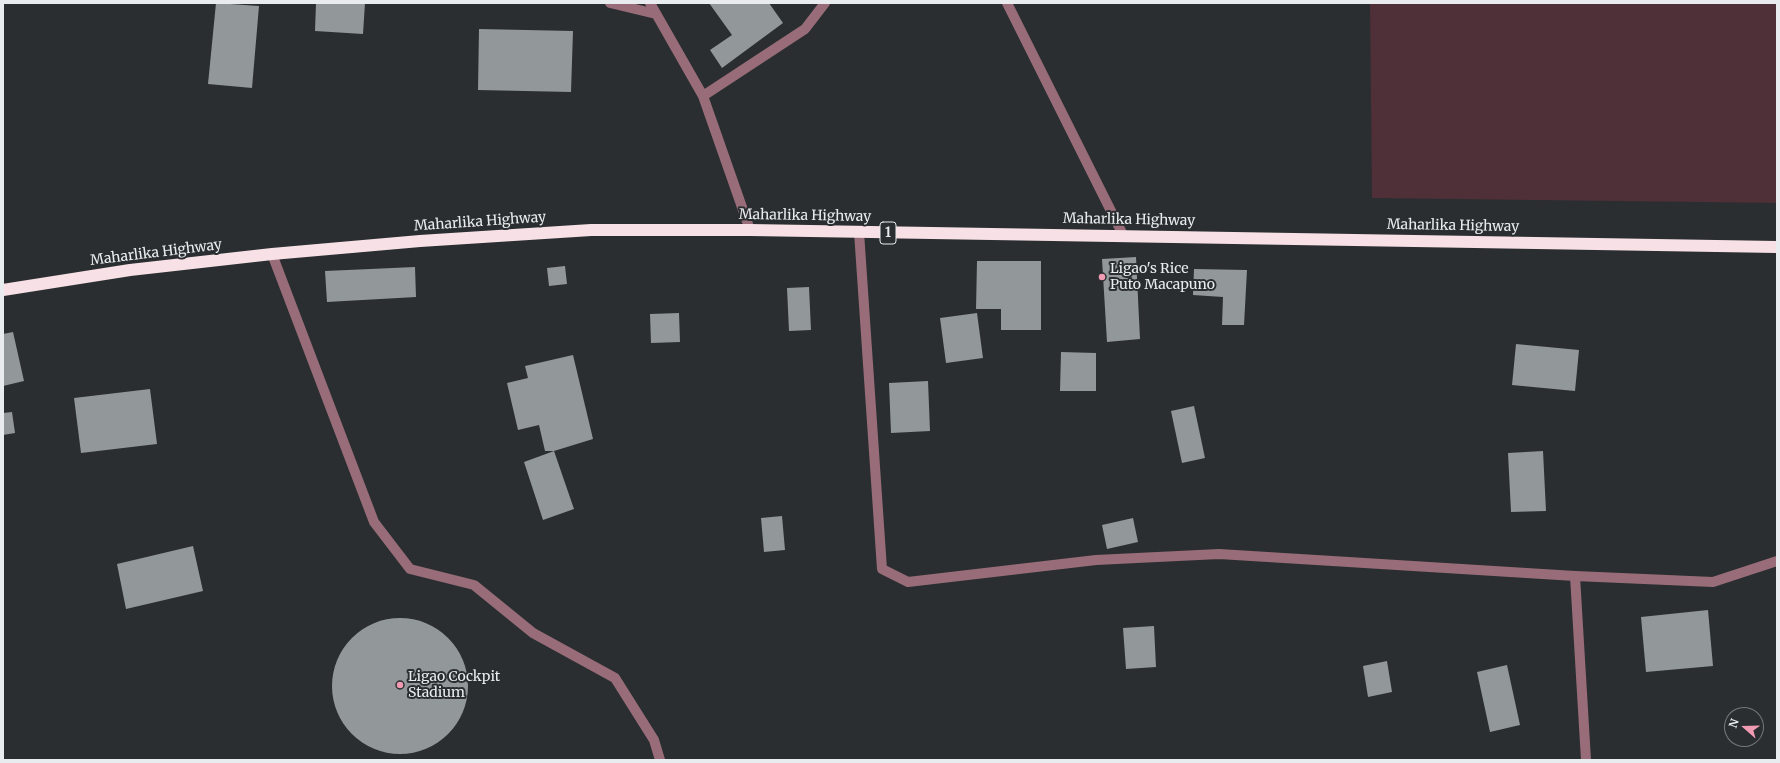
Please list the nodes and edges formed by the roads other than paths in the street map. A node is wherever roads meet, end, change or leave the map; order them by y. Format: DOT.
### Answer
graph roads {
  1 [pos="610,3"];
  2 [pos="650,3"];
  3 [pos="826,3"];
  4 [pos="1007,3"];
  5 [pos="656,14"];
  6 [pos="703,96"];
  7 [pos="750,230"];
  8 [pos="859,232"];
  9 [pos="1123,235"];
  10 [pos="1777,247"];
  11 [pos="272,254"];
  12 [pos="3,290"];
  13 [pos="1777,561"];
  14 [pos="1575,576"];
  15 [pos="660,760"];
  16 [pos="1586,760"];
  1 -- 5 [label="street"];
  2 -- 5 [label="street"];
  3 -- 6 [label="street"];
  4 -- 9 [label="street"];
  5 -- 6 [label="street"];
  6 -- 7 [label="street"];
  7 -- 8 [label="highway, Maharlika Highway / 1"];
  7 -- 11 [label="highway, Maharlika Highway / 1"];
  8 -- 9 [label="highway, Maharlika Highway / 1"];
  8 -- 14 [label="street"];
  9 -- 10 [label="highway, Maharlika Highway / 1"];
  11 -- 12 [label="highway, Maharlika Highway / 1"];
  11 -- 15 [label="street"];
  13 -- 14 [label="street"];
  14 -- 16 [label="street"];
}
